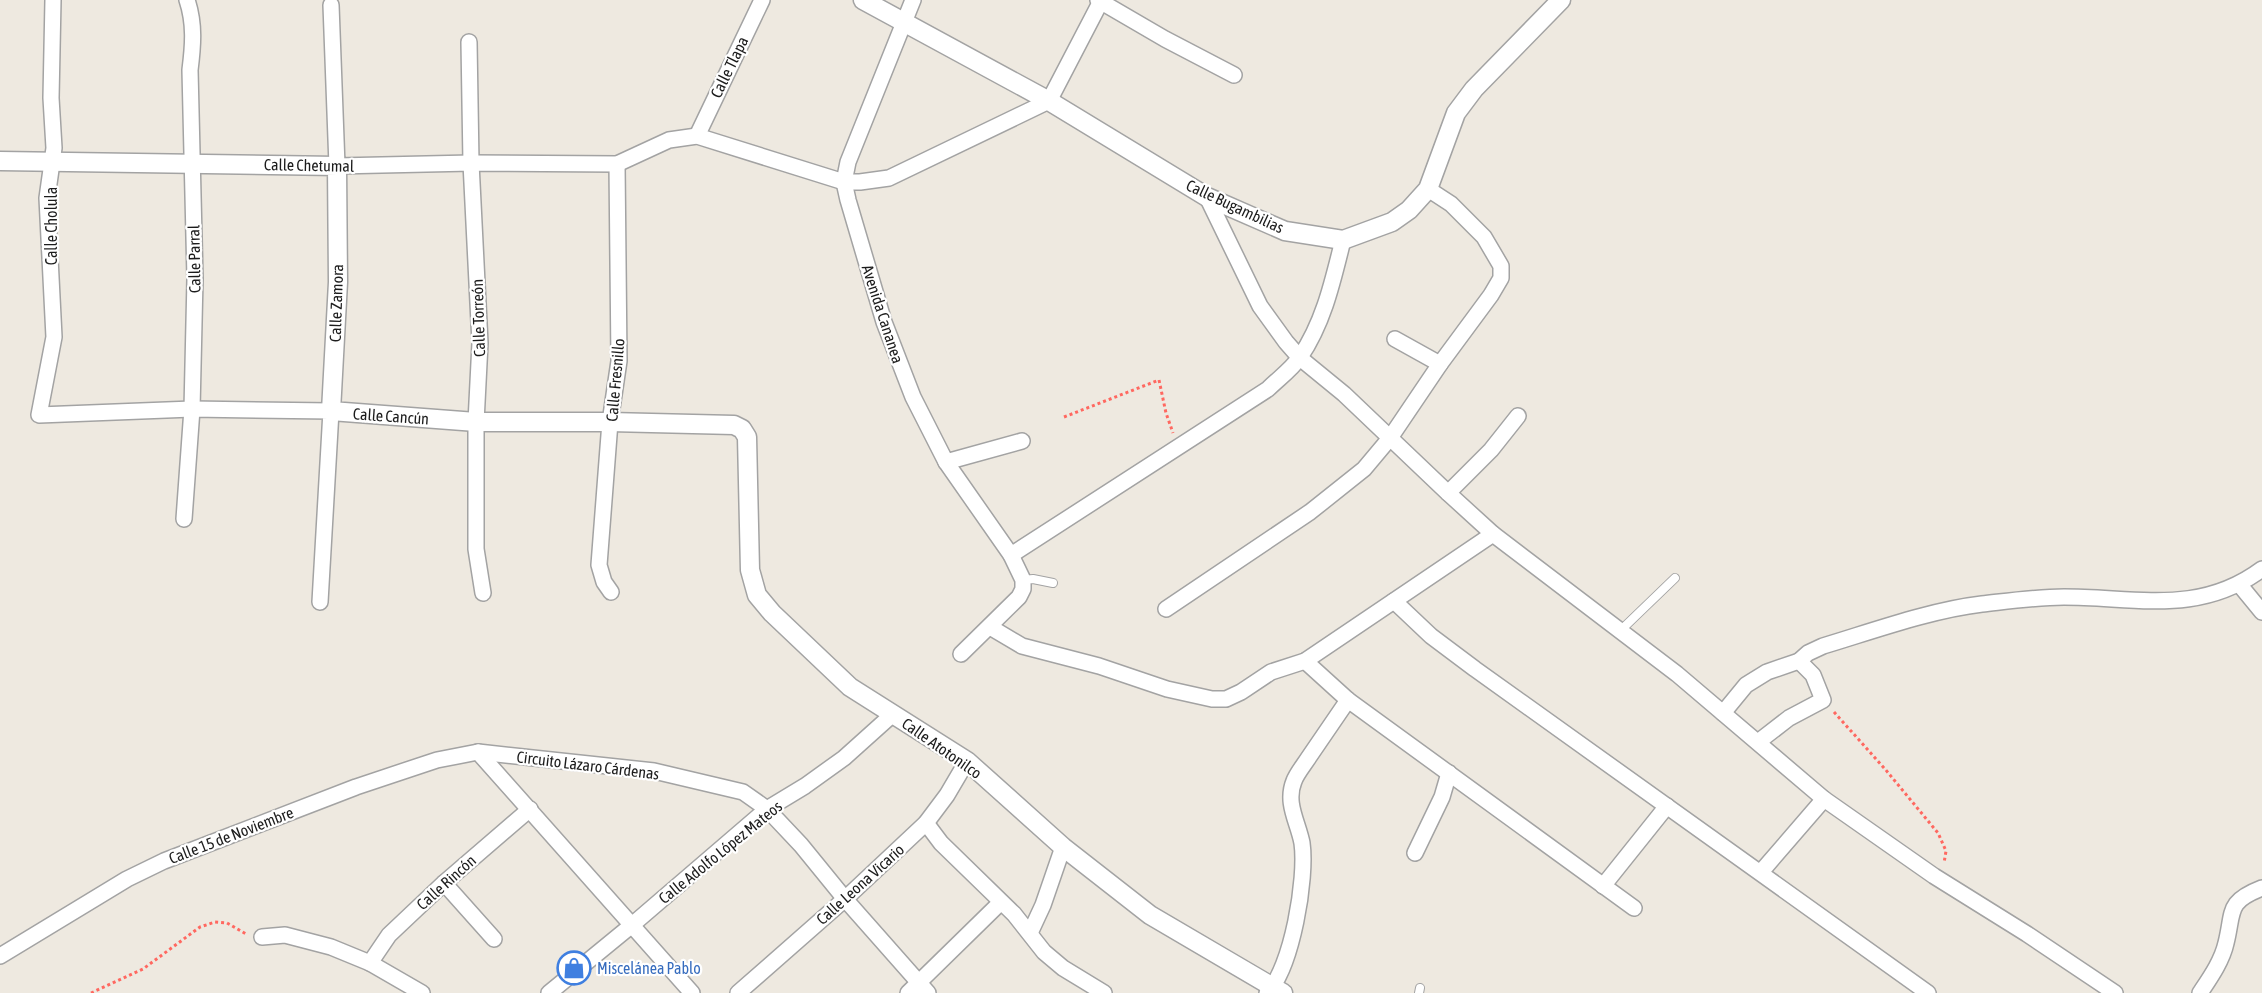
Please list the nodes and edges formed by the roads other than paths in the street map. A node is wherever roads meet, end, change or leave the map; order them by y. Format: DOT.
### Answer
graph roads {
  1 [pos="52,0"];
  2 [pos="187,0"];
  3 [pos="762,0"];
  4 [pos="863,0"];
  5 [pos="914,0"];
  6 [pos="1561,0"];
  7 [pos="1099,1"];
  8 [pos="330,4"];
  9 [pos="903,22"];
  10 [pos="469,42"];
  11 [pos="1234,75"];
  12 [pos="1049,101"];
  13 [pos="697,136"];
  14 [pos="0,161"];
  15 [pos="53,163"];
  16 [pos="192,163"];
  17 [pos="471,163"];
  18 [pos="617,164"];
  19 [pos="337,166"];
  20 [pos="844,182"];
  21 [pos="1428,189"];
  22 [pos="1207,197"];
  23 [pos="1343,240"];
  24 [pos="1395,339"];
  25 [pos="1299,358"];
  26 [pos="1440,364"];
  27 [pos="192,409"];
  28 [pos="331,411"];
  29 [pos="39,415"];
  30 [pos="1518,416"];
  31 [pos="476,422"];
  32 [pos="610,422"];
  33 [pos="742,429"];
  34 [pos="1390,438"];
  35 [pos="1022,441"];
  36 [pos="946,462"];
  37 [pos="1448,494"];
  38 [pos="184,519"];
  39 [pos="1493,534"];
  40 [pos="1011,555"];
  41 [pos="2262,569"];
  42 [pos="1675,578"];
  43 [pos="1023,580"];
  44 [pos="1053,583"];
  45 [pos="2239,585"];
  46 [pos="611,592"];
  47 [pos="483,593"];
  48 [pos="1394,601"];
  49 [pos="320,602"];
  50 [pos="1166,609"];
  51 [pos="2262,612"];
  52 [pos="990,627"];
  53 [pos="1620,631"];
  54 [pos="961,654"];
  55 [pos="1305,661"];
  56 [pos="1799,661"];
  57 [pos="1348,700"];
  58 [pos="1723,712"];
  59 [pos="893,714"];
  60 [pos="1758,742"];
  61 [pos="478,752"];
  62 [pos="967,761"];
  63 [pos="1449,773"];
  64 [pos="1824,799"];
  65 [pos="1667,806"];
  66 [pos="530,809"];
  67 [pos="767,809"];
  68 [pos="926,823"];
  69 [pos="1063,848"];
  70 [pos="1415,853"];
  71 [pos="1761,872"];
  72 [pos="444,883"];
  73 [pos="1603,886"];
  74 [pos="2262,888"];
  75 [pos="845,899"];
  76 [pos="1000,903"];
  77 [pos="1634,908"];
  78 [pos="632,925"];
  79 [pos="1029,933"];
  80 [pos="262,937"];
  81 [pos="494,939"];
  82 [pos="0,956"];
  83 [pos="370,963"];
  84 [pos="918,990"];
  85 [pos="1274,991"];
  86 [pos="422,993"];
  87 [pos="549,993"];
  88 [pos="692,993"];
  89 [pos="738,993"];
  90 [pos="1104,993"];
  91 [pos="1928,993"];
  92 [pos="2115,993"];
  93 [pos="2200,993"];
  1 -- 15 [label="street, Calle Cholula"];
  2 -- 16 [label="street, Calle Parral"];
  3 -- 13 [label="street, Calle Tlapa"];
  4 -- 9 [label="street, Calle Bugambilias"];
  5 -- 9 [label="street, Avenida Cananea"];
  6 -- 21 [label="street, Calle Bugambilias"];
  7 -- 11 [label="street"];
  7 -- 12 [label="street"];
  8 -- 19 [label="street, Calle Zamora"];
  9 -- 12 [label="street, Calle Bugambilias"];
  9 -- 20 [label="street, Avenida Cananea"];
  10 -- 17 [label="street, Calle Torreón"];
  12 -- 20 [label="street"];
  12 -- 22 [label="street, Calle Bugambilias"];
  13 -- 18 [label="street"];
  13 -- 20 [label="street"];
  14 -- 15 [label="street, Calle Chetumal"];
  15 -- 16 [label="street, Calle Chetumal"];
  15 -- 29 [label="street, Calle Cholula"];
  16 -- 19 [label="street, Calle Chetumal"];
  16 -- 27 [label="street, Calle Parral"];
  17 -- 18 [label="street, Calle Chetumal"];
  17 -- 19 [label="street, Calle Chetumal"];
  17 -- 31 [label="street, Calle Torreón"];
  18 -- 32 [label="street, Calle Fresnillo"];
  19 -- 28 [label="street, Calle Zamora"];
  20 -- 36 [label="street, Avenida Cananea"];
  21 -- 23 [label="street, Calle Bugambilias"];
  21 -- 26 [label="street"];
  22 -- 23 [label="street, Calle Bugambilias"];
  22 -- 25 [label="street"];
  23 -- 25 [label="street"];
  24 -- 26 [label="street"];
  25 -- 34 [label="street"];
  25 -- 40 [label="street"];
  26 -- 34 [label="street"];
  27 -- 28 [label="street, Calle Cancún"];
  27 -- 29 [label="street, Calle Cancún"];
  27 -- 38 [label="street, Calle Parral"];
  28 -- 31 [label="street, Calle Cancún"];
  28 -- 49 [label="street, Calle Zamora"];
  30 -- 37 [label="street"];
  31 -- 32 [label="street, Calle Cancún"];
  31 -- 47 [label="street, Calle Torreón"];
  32 -- 33 [label="street, Calle Cancún"];
  32 -- 46 [label="street, Calle Fresnillo"];
  33 -- 59 [label="street, Calle Atotonilco"];
  34 -- 37 [label="street"];
  34 -- 50 [label="street"];
  35 -- 36 [label="street"];
  36 -- 40 [label="street, Avenida Cananea"];
  37 -- 39 [label="street"];
  39 -- 48 [label="street"];
  39 -- 53 [label="street"];
  40 -- 43 [label="street, Avenida Cananea"];
  41 -- 45 [label="street"];
  42 -- 53 [label="lane"];
  43 -- 44 [label="lane"];
  43 -- 52 [label="street"];
  45 -- 51 [label="street"];
  45 -- 56 [label="street"];
  48 -- 55 [label="street"];
  48 -- 65 [label="street"];
  52 -- 54 [label="street"];
  52 -- 55 [label="street"];
  53 -- 58 [label="street"];
  55 -- 57 [label="street"];
  56 -- 58 [label="street"];
  56 -- 60 [label="street"];
  57 -- 63 [label="street"];
  57 -- 85 [label="street"];
  58 -- 60 [label="street"];
  59 -- 62 [label="street, Calle Atotonilco"];
  59 -- 67 [label="street, Calle Adolfo López Mateos"];
  60 -- 64 [label="street"];
  61 -- 66 [label="street, Circuito Lázaro Cárdenas"];
  61 -- 67 [label="street, Circuito Lázaro Cárdenas"];
  61 -- 82 [label="street, Calle 15 de Noviembre"];
  62 -- 68 [label="street, Calle Leona Vicario"];
  62 -- 69 [label="street, Calle Atotonilco"];
  63 -- 70 [label="street"];
  63 -- 73 [label="street"];
  64 -- 71 [label="street"];
  64 -- 92 [label="street"];
  65 -- 71 [label="street"];
  65 -- 73 [label="street"];
  66 -- 72 [label="street, Calle Rincón"];
  66 -- 78 [label="street, Circuito Lázaro Cárdenas"];
  67 -- 75 [label="street, Circuito Lázaro Cárdenas"];
  67 -- 78 [label="street, Calle Adolfo López Mateos"];
  68 -- 75 [label="street, Calle Leona Vicario"];
  68 -- 76 [label="street"];
  69 -- 79 [label="street"];
  69 -- 85 [label="street, Calle Atotonilco"];
  71 -- 91 [label="street"];
  72 -- 81 [label="street"];
  72 -- 83 [label="street, Calle Rincón"];
  73 -- 77 [label="street"];
  74 -- 93 [label="street"];
  75 -- 84 [label="street, Circuito Lázaro Cárdenas"];
  75 -- 89 [label="street, Calle Leona Vicario"];
  76 -- 79 [label="street"];
  76 -- 84 [label="street"];
  78 -- 87 [label="street, Calle Adolfo López Mateos"];
  78 -- 88 [label="street, Circuito Lázaro Cárdenas"];
  79 -- 90 [label="street"];
  80 -- 83 [label="street"];
  83 -- 86 [label="street"];
}
